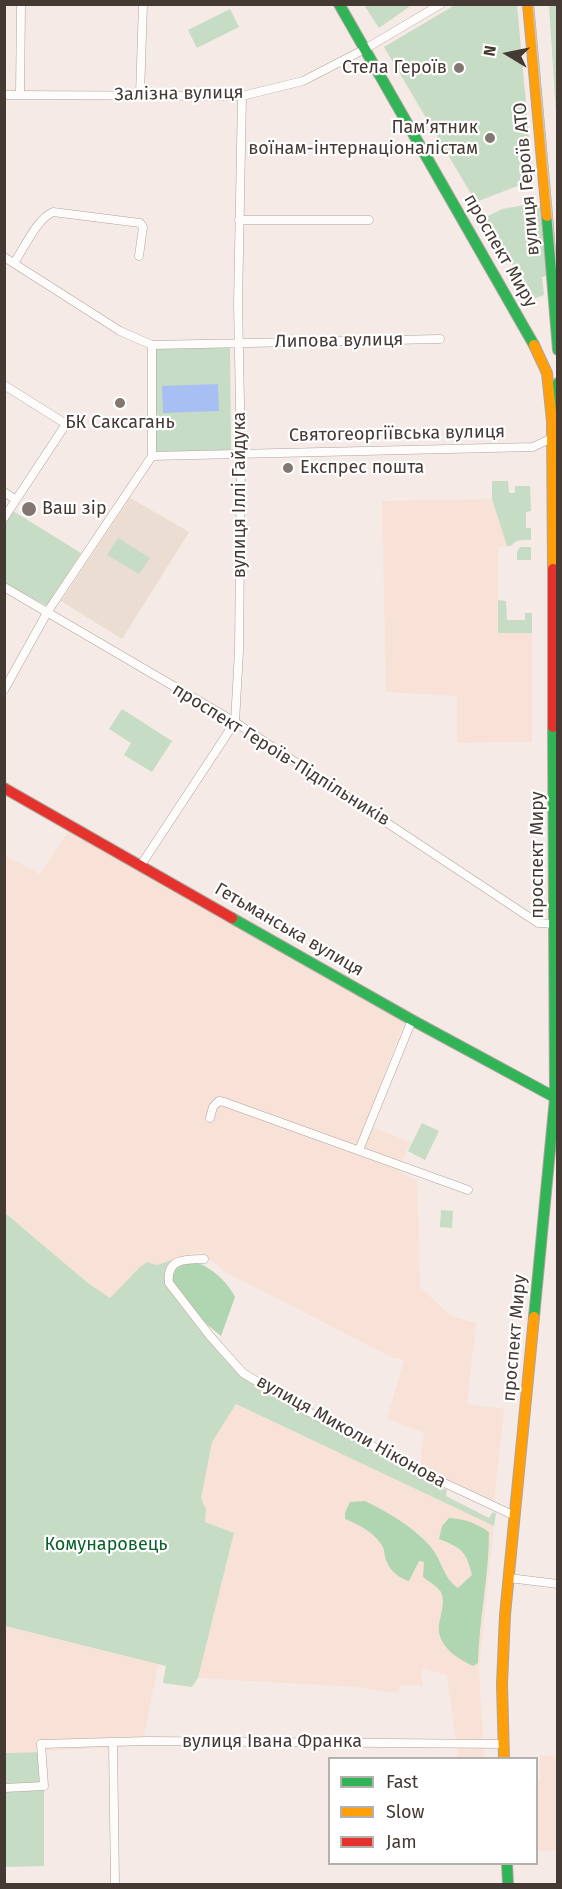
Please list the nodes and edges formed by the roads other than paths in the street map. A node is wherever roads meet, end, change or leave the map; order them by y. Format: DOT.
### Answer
graph roads {
  1 [pos="21,4"];
  2 [pos="143,4"];
  3 [pos="339,4"];
  4 [pos="441,4"];
  5 [pos="528,4"];
  6 [pos="365,49"];
  7 [pos="4,95"];
  8 [pos="20,95"];
  9 [pos="140,95"];
  10 [pos="242,96"];
  11 [pos="239,220"];
  12 [pos="369,220"];
  13 [pos="139,256"];
  14 [pos="4,257"];
  15 [pos="14,263"];
  16 [pos="440,339"];
  17 [pos="238,343"];
  18 [pos="152,345"];
  19 [pos="558,350"];
  20 [pos="558,383"];
  21 [pos="4,385"];
  22 [pos="552,421"];
  23 [pos="556,438"];
  24 [pos="241,454"];
  25 [pos="152,456"];
  26 [pos="4,492"];
  27 [pos="16,500"];
  28 [pos="4,518"];
  29 [pos="4,587"];
  30 [pos="48,611"];
  31 [pos="4,690"];
  32 [pos="235,722"];
  33 [pos="4,788"];
  34 [pos="141,865"];
  35 [pos="555,924"];
  36 [pos="412,1020"];
  37 [pos="556,1099"];
  38 [pos="210,1118"];
  39 [pos="359,1150"];
  40 [pos="468,1191"];
  41 [pos="204,1259"];
  42 [pos="514,1516"];
  43 [pos="509,1578"];
  44 [pos="558,1584"];
  45 [pos="113,1742"];
  46 [pos="504,1744"];
  47 [pos="504,1757"];
  48 [pos="4,1788"];
  49 [pos="507,1865"];
  50 [pos="115,1884"];
  51 [pos="508,1884"];
  1 -- 8 [label="street"];
  2 -- 9 [label="street"];
  3 -- 6 [label="main road, проспект Миру"];
  4 -- 6 [label="street, Залізна вулиця"];
  5 -- 19 [label="main road, вулиця Героїв АТО"];
  6 -- 10 [label="street, Залізна вулиця"];
  6 -- 22 [label="main road, проспект Миру"];
  7 -- 8 [label="street, Залізна вулиця"];
  8 -- 9 [label="street, Залізна вулиця"];
  9 -- 10 [label="street, Залізна вулиця"];
  10 -- 11 [label="street, вулиця Іллі Гайдука"];
  11 -- 12 [label="street"];
  11 -- 17 [label="street, вулиця Іллі Гайдука"];
  13 -- 15 [label="street"];
  14 -- 15 [label="street"];
  15 -- 18 [label="street"];
  16 -- 17 [label="street, Липова вулиця"];
  17 -- 18 [label="street, Липова вулиця"];
  17 -- 24 [label="street, вулиця Іллі Гайдука"];
  18 -- 25 [label="street"];
  20 -- 22 [label="main road"];
  21 -- 27 [label="street"];
  22 -- 23 [label="main road, проспект Миру"];
  23 -- 24 [label="street, Святогеоргіївська вулиця"];
  23 -- 35 [label="main road, проспект Миру"];
  24 -- 25 [label="street, Святогеоргіївська вулиця"];
  24 -- 32 [label="street, вулиця Іллі Гайдука"];
  25 -- 30 [label="street"];
  26 -- 27 [label="street"];
  27 -- 28 [label="street"];
  29 -- 30 [label="street, проспект Героїв-Підпільників"];
  30 -- 31 [label="street"];
  30 -- 32 [label="street, проспект Героїв-Підпільників"];
  32 -- 34 [label="street"];
  32 -- 35 [label="street, проспект Героїв-Підпільників"];
  33 -- 34 [label="main road, Гетьманська вулиця"];
  34 -- 36 [label="main road, Гетьманська вулиця"];
  35 -- 37 [label="main road, проспект Миру"];
  36 -- 37 [label="main road, Гетьманська вулиця"];
  36 -- 39 [label="street"];
  37 -- 42 [label="main road, проспект Миру"];
  38 -- 39 [label="street"];
  39 -- 40 [label="street"];
  41 -- 42 [label="street, вулиця Миколи Ніконова"];
  42 -- 43 [label="main road, проспект Миру"];
  43 -- 44 [label="street"];
  43 -- 46 [label="main road, проспект Миру"];
  45 -- 46 [label="street, вулиця Івана Франка"];
  45 -- 48 [label="street, вулиця Івана Франка"];
  45 -- 50 [label="street"];
  46 -- 47 [label="main road, проспект Миру"];
  49 -- 51 [label="main road"];
}
